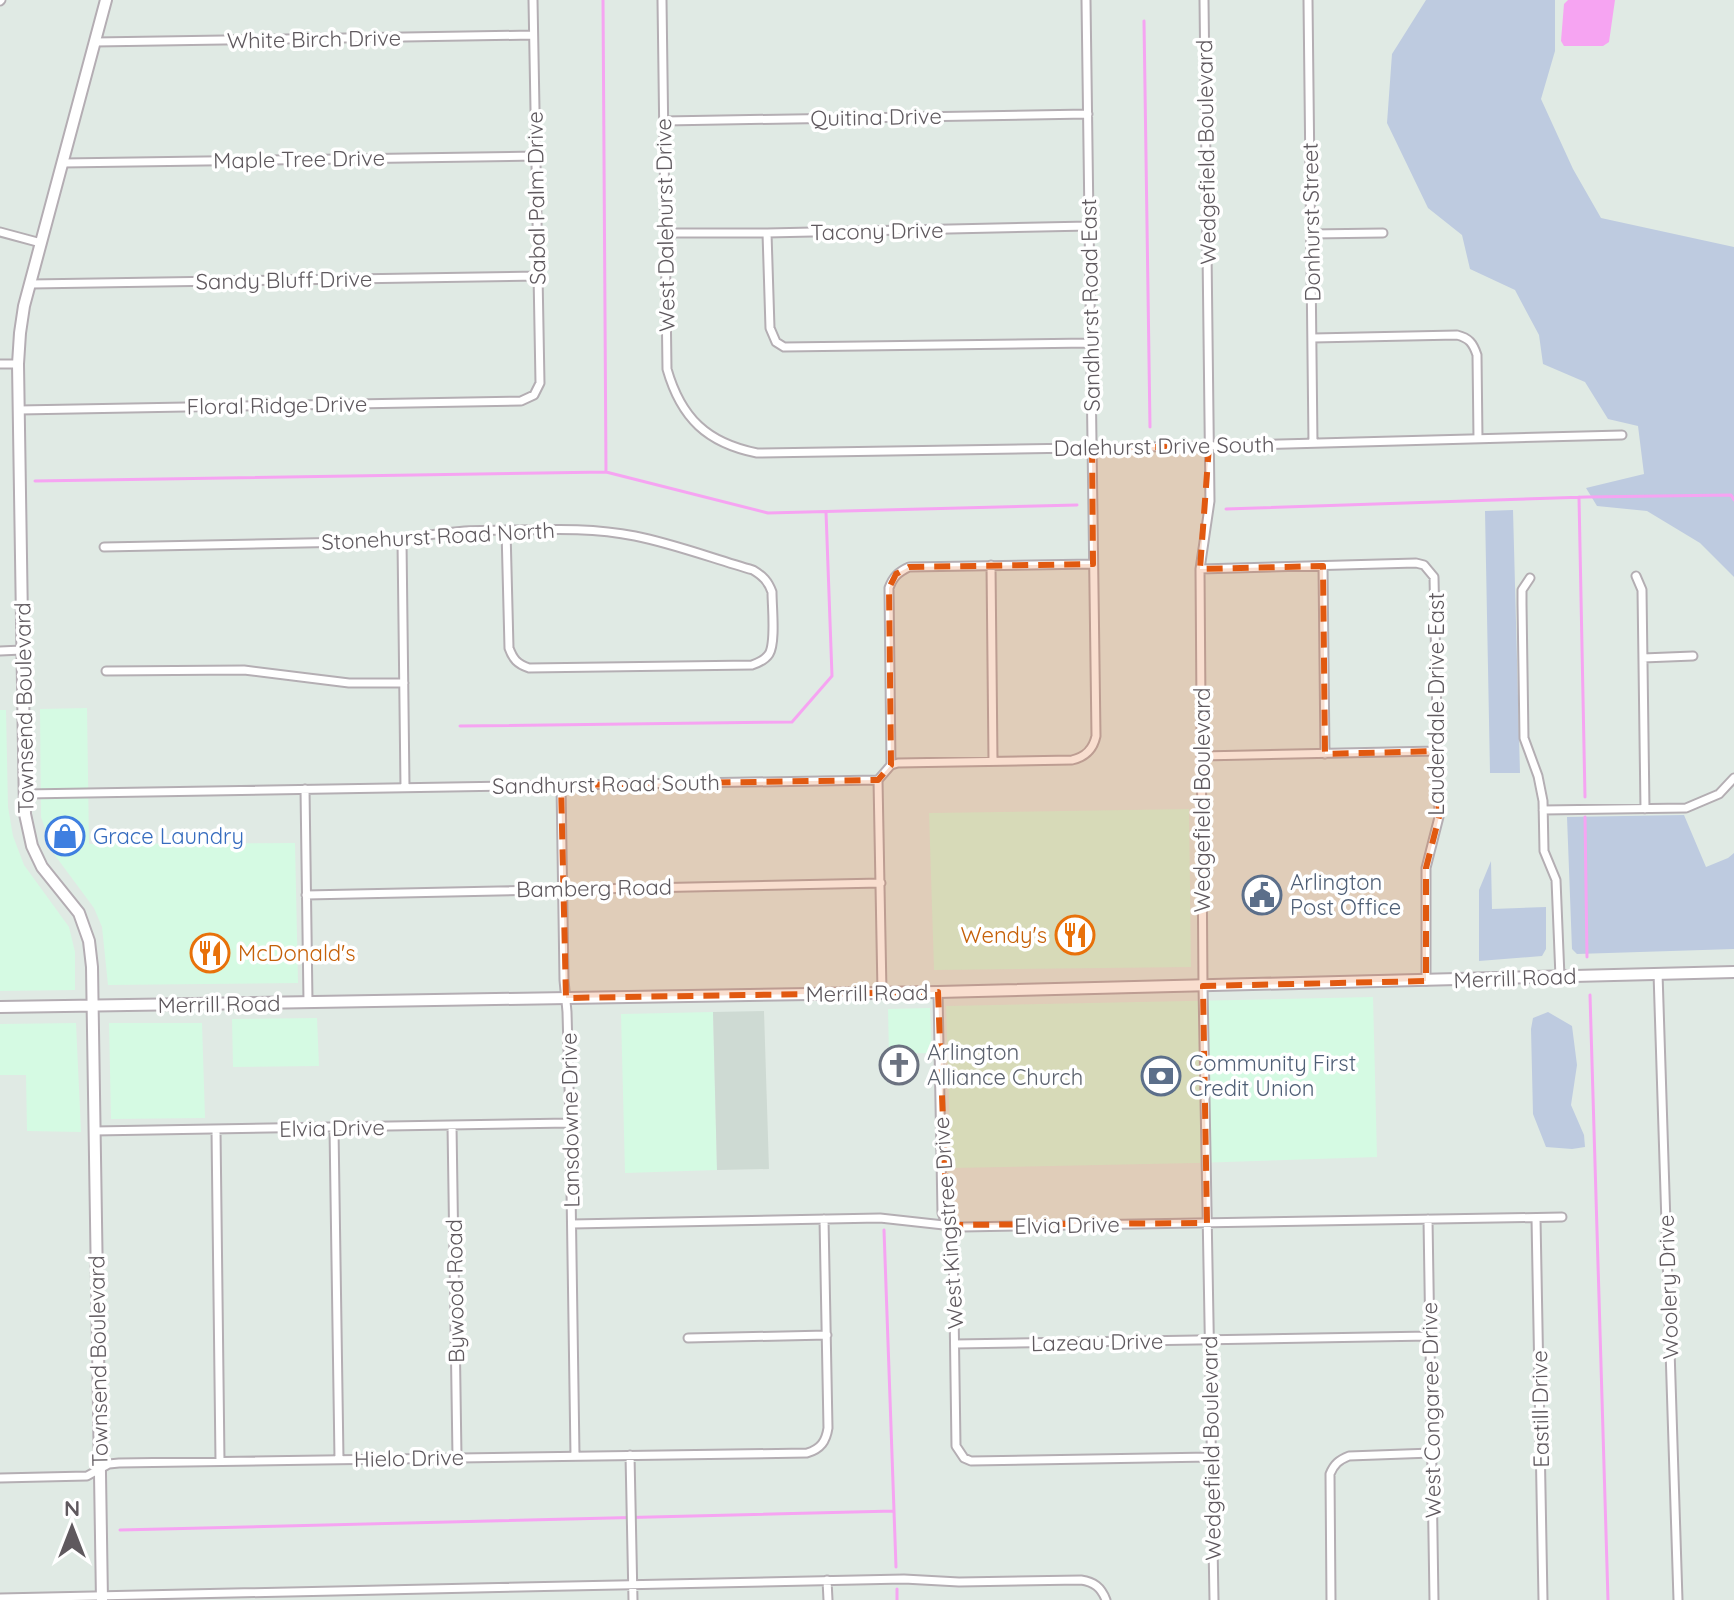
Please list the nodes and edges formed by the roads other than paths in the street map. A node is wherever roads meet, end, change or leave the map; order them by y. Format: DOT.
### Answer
graph roads {
  1 [pos="106,0"];
  2 [pos="533,0"];
  3 [pos="662,0"];
  4 [pos="1086,0"];
  5 [pos="1204,0"];
  6 [pos="1308,0"];
  7 [pos="533,35"];
  8 [pos="95,42"];
  9 [pos="1088,114"];
  10 [pos="664,121"];
  11 [pos="536,156"];
  12 [pos="63,163"];
  13 [pos="1089,226"];
  14 [pos="0,232"];
  15 [pos="665,233"];
  16 [pos="767,233"];
  17 [pos="1383,233"];
  18 [pos="1311,234"];
  19 [pos="41,243"];
  20 [pos="538,276"];
  21 [pos="31,284"];
  22 [pos="1313,338"];
  23 [pos="1090,343"];
  24 [pos="0,364"];
  25 [pos="18,364"];
  26 [pos="534,395"];
  27 [pos="19,410"];
  28 [pos="709,435"];
  29 [pos="1622,435"];
  30 [pos="1478,439"];
  31 [pos="1313,443"];
  32 [pos="1209,446"];
  33 [pos="1092,448"];
  34 [pos="506,530"];
  35 [pos="402,541"];
  36 [pos="104,547"];
  37 [pos="1093,564"];
  38 [pos="991,565"];
  39 [pos="1323,566"];
  40 [pos="1200,569"];
  41 [pos="1636,576"];
  42 [pos="1530,578"];
  43 [pos="22,650"];
  44 [pos="0,651"];
  45 [pos="1693,656"];
  46 [pos="1643,658"];
  47 [pos="106,671"];
  48 [pos="404,683"];
  49 [pos="1437,751"];
  50 [pos="1325,754"];
  51 [pos="1201,756"];
  52 [pos="993,761"];
  53 [pos="891,765"];
  54 [pos="1734,778"];
  55 [pos="878,780"];
  56 [pos="561,785"];
  57 [pos="405,787"];
  58 [pos="305,789"];
  59 [pos="25,794"];
  60 [pos="1645,809"];
  61 [pos="1543,810"];
  62 [pos="881,883"];
  63 [pos="562,889"];
  64 [pos="306,895"];
  65 [pos="1734,972"];
  66 [pos="1658,973"];
  67 [pos="1560,977"];
  68 [pos="1426,981"];
  69 [pos="1203,986"];
  70 [pos="882,992"];
  71 [pos="938,992"];
  72 [pos="566,998"];
  73 [pos="308,1002"];
  74 [pos="92,1006"];
  75 [pos="0,1007"];
  76 [pos="570,1123"];
  77 [pos="452,1125"];
  78 [pos="334,1128"];
  79 [pos="216,1130"];
  80 [pos="94,1131"];
  81 [pos="1562,1217"];
  82 [pos="1536,1218"];
  83 [pos="824,1219"];
  84 [pos="1428,1219"];
  85 [pos="1207,1223"];
  86 [pos="572,1224"];
  87 [pos="947,1225"];
  88 [pos="827,1335"];
  89 [pos="1430,1336"];
  90 [pos="688,1338"];
  91 [pos="1209,1340"];
  92 [pos="955,1344"];
  93 [pos="1432,1453"];
  94 [pos="575,1455"];
  95 [pos="630,1455"];
  96 [pos="457,1457"];
  97 [pos="1211,1457"];
  98 [pos="339,1459"];
  99 [pos="220,1461"];
  100 [pos="100,1469"];
  101 [pos="0,1478"];
  102 [pos="827,1580"];
  103 [pos="633,1584"];
  104 [pos="335,1596"];
  105 [pos="230,1597"];
  106 [pos="0,1598"];
  107 [pos="102,1598"];
  108 [pos="633,1600"];
  109 [pos="828,1600"];
  110 [pos="1106,1600"];
  111 [pos="1214,1600"];
  112 [pos="1331,1600"];
  113 [pos="1434,1600"];
  114 [pos="1543,1600"];
  115 [pos="1678,1600"];
  1 -- 8 [label="main road, Townsend Boulevard"];
  2 -- 7 [label="street, Sabal Palm Drive"];
  3 -- 10 [label="street, West Dalehurst Drive"];
  4 -- 9 [label="street, Sandhurst Road East"];
  5 -- 32 [label="street, Wedgefield Boulevard"];
  6 -- 18 [label="street, Donhurst Street"];
  7 -- 8 [label="street, White Birch Drive"];
  7 -- 11 [label="street, Sabal Palm Drive"];
  8 -- 12 [label="main road, Townsend Boulevard"];
  9 -- 10 [label="street, Quitina Drive"];
  9 -- 13 [label="street, Sandhurst Road East"];
  10 -- 15 [label="street, West Dalehurst Drive"];
  11 -- 12 [label="street, Maple Tree Drive"];
  11 -- 20 [label="street, Sabal Palm Drive"];
  12 -- 19 [label="main road, Townsend Boulevard"];
  13 -- 16 [label="street, Tacony Drive"];
  13 -- 23 [label="street, Sandhurst Road East"];
  14 -- 19 [label="street"];
  15 -- 16 [label="street, Tacony Drive"];
  15 -- 28 [label="street, West Dalehurst Drive"];
  16 -- 23 [label="street"];
  17 -- 18 [label="street"];
  18 -- 22 [label="street, Donhurst Street"];
  19 -- 21 [label="main road, Townsend Boulevard"];
  20 -- 21 [label="street, Sandy Bluff Drive"];
  20 -- 26 [label="street, Sabal Palm Drive"];
  21 -- 25 [label="main road, Townsend Boulevard"];
  22 -- 30 [label="street"];
  22 -- 31 [label="street, Donhurst Street"];
  23 -- 33 [label="street, Sandhurst Road East"];
  24 -- 25 [label="street"];
  25 -- 27 [label="main road, Townsend Boulevard"];
  26 -- 27 [label="street, Floral Ridge Drive"];
  27 -- 43 [label="main road, Townsend Boulevard"];
  28 -- 33 [label="street, Dalehurst Drive South"];
  29 -- 30 [label="street, Dalehurst Drive South"];
  30 -- 31 [label="street, Dalehurst Drive South"];
  31 -- 32 [label="street, Dalehurst Drive South"];
  32 -- 33 [label="street, Dalehurst Drive South"];
  32 -- 40 [label="street, Wedgefield Boulevard"];
  33 -- 37 [label="street, Sandhurst Road East"];
  34 -- 34 [label="street, Stonehurst Road North"];
  34 -- 35 [label="street, Stonehurst Road North"];
  35 -- 36 [label="street, Stonehurst Road North"];
  35 -- 48 [label="street"];
  37 -- 38 [label="street"];
  37 -- 52 [label="street, Sandhurst Road East"];
  38 -- 52 [label="street"];
  38 -- 53 [label="street"];
  39 -- 40 [label="street"];
  39 -- 49 [label="street, Lauderdale Drive East"];
  39 -- 50 [label="street"];
  40 -- 51 [label="street, Wedgefield Boulevard"];
  41 -- 46 [label="street"];
  42 -- 61 [label="street"];
  43 -- 44 [label="street"];
  43 -- 59 [label="main road, Townsend Boulevard"];
  45 -- 46 [label="street"];
  46 -- 60 [label="street"];
  47 -- 48 [label="street"];
  48 -- 57 [label="street"];
  49 -- 50 [label="street"];
  49 -- 68 [label="street, Lauderdale Drive East"];
  50 -- 51 [label="street"];
  51 -- 69 [label="street, Wedgefield Boulevard"];
  52 -- 53 [label="street"];
  53 -- 55 [label="street"];
  54 -- 60 [label="street"];
  55 -- 56 [label="street, Sandhurst Road South"];
  55 -- 62 [label="street"];
  56 -- 57 [label="street, Sandhurst Road South"];
  56 -- 63 [label="street, Lansdowne Drive"];
  57 -- 58 [label="street, Sandhurst Road South"];
  58 -- 59 [label="street, Sandhurst Road South"];
  58 -- 64 [label="street"];
  59 -- 74 [label="main road, Townsend Boulevard"];
  60 -- 61 [label="street"];
  61 -- 67 [label="street"];
  62 -- 63 [label="street, Bamberg Road"];
  62 -- 70 [label="street"];
  63 -- 64 [label="street, Bamberg Road"];
  63 -- 72 [label="street, Lansdowne Drive"];
  64 -- 73 [label="street"];
  65 -- 66 [label="main road, Merrill Road"];
  66 -- 67 [label="main road, Merrill Road"];
  66 -- 115 [label="street, Woolery Drive"];
  67 -- 68 [label="main road, Merrill Road"];
  68 -- 69 [label="main road, Merrill Road"];
  69 -- 71 [label="main road, Merrill Road"];
  69 -- 85 [label="street, Wedgefield Boulevard"];
  70 -- 71 [label="main road, Merrill Road"];
  70 -- 72 [label="main road, Merrill Road"];
  71 -- 87 [label="street, West Kingstree Drive"];
  72 -- 73 [label="main road, Merrill Road"];
  72 -- 76 [label="street, Lansdowne Drive"];
  73 -- 74 [label="main road, Merrill Road"];
  74 -- 75 [label="main road, Merrill Road"];
  74 -- 80 [label="main road, Townsend Boulevard"];
  76 -- 77 [label="street, Elvia Drive"];
  76 -- 86 [label="street, Lansdowne Drive"];
  77 -- 78 [label="street, Elvia Drive"];
  77 -- 96 [label="street, Bywood Road"];
  78 -- 79 [label="street, Elvia Drive"];
  78 -- 98 [label="street"];
  79 -- 80 [label="street, Elvia Drive"];
  79 -- 99 [label="street"];
  80 -- 100 [label="main road, Townsend Boulevard"];
  81 -- 82 [label="street, Elvia Drive"];
  82 -- 84 [label="street, Elvia Drive"];
  82 -- 114 [label="street, Eastill Drive"];
  83 -- 86 [label="street, Elvia Drive"];
  83 -- 87 [label="street, Elvia Drive"];
  83 -- 88 [label="street"];
  84 -- 85 [label="street, Elvia Drive"];
  84 -- 89 [label="street, West Congaree Drive"];
  85 -- 87 [label="street, Elvia Drive"];
  85 -- 91 [label="street, Wedgefield Boulevard"];
  86 -- 94 [label="street, Lansdowne Drive"];
  87 -- 92 [label="street, West Kingstree Drive"];
  88 -- 90 [label="street"];
  88 -- 95 [label="street, Hielo Drive"];
  89 -- 91 [label="street, Lazeau Drive"];
  89 -- 93 [label="street, West Congaree Drive"];
  91 -- 92 [label="street, Lazeau Drive"];
  91 -- 97 [label="street, Wedgefield Boulevard"];
  92 -- 97 [label="street, West Kingstree Drive"];
  93 -- 112 [label="street"];
  93 -- 113 [label="street, West Congaree Drive"];
  94 -- 95 [label="street, Hielo Drive"];
  94 -- 96 [label="street, Hielo Drive"];
  95 -- 103 [label="street"];
  96 -- 98 [label="street, Hielo Drive"];
  97 -- 111 [label="street, Wedgefield Boulevard"];
  98 -- 99 [label="street, Hielo Drive"];
  99 -- 100 [label="street, Hielo Drive"];
  100 -- 101 [label="street, Hielo Drive"];
  100 -- 107 [label="main road, Townsend Boulevard"];
  102 -- 103 [label="street"];
  102 -- 109 [label="street"];
  102 -- 110 [label="street"];
  103 -- 104 [label="street"];
  103 -- 108 [label="street"];
  104 -- 105 [label="street"];
  105 -- 107 [label="street"];
  106 -- 107 [label="street"];
}
